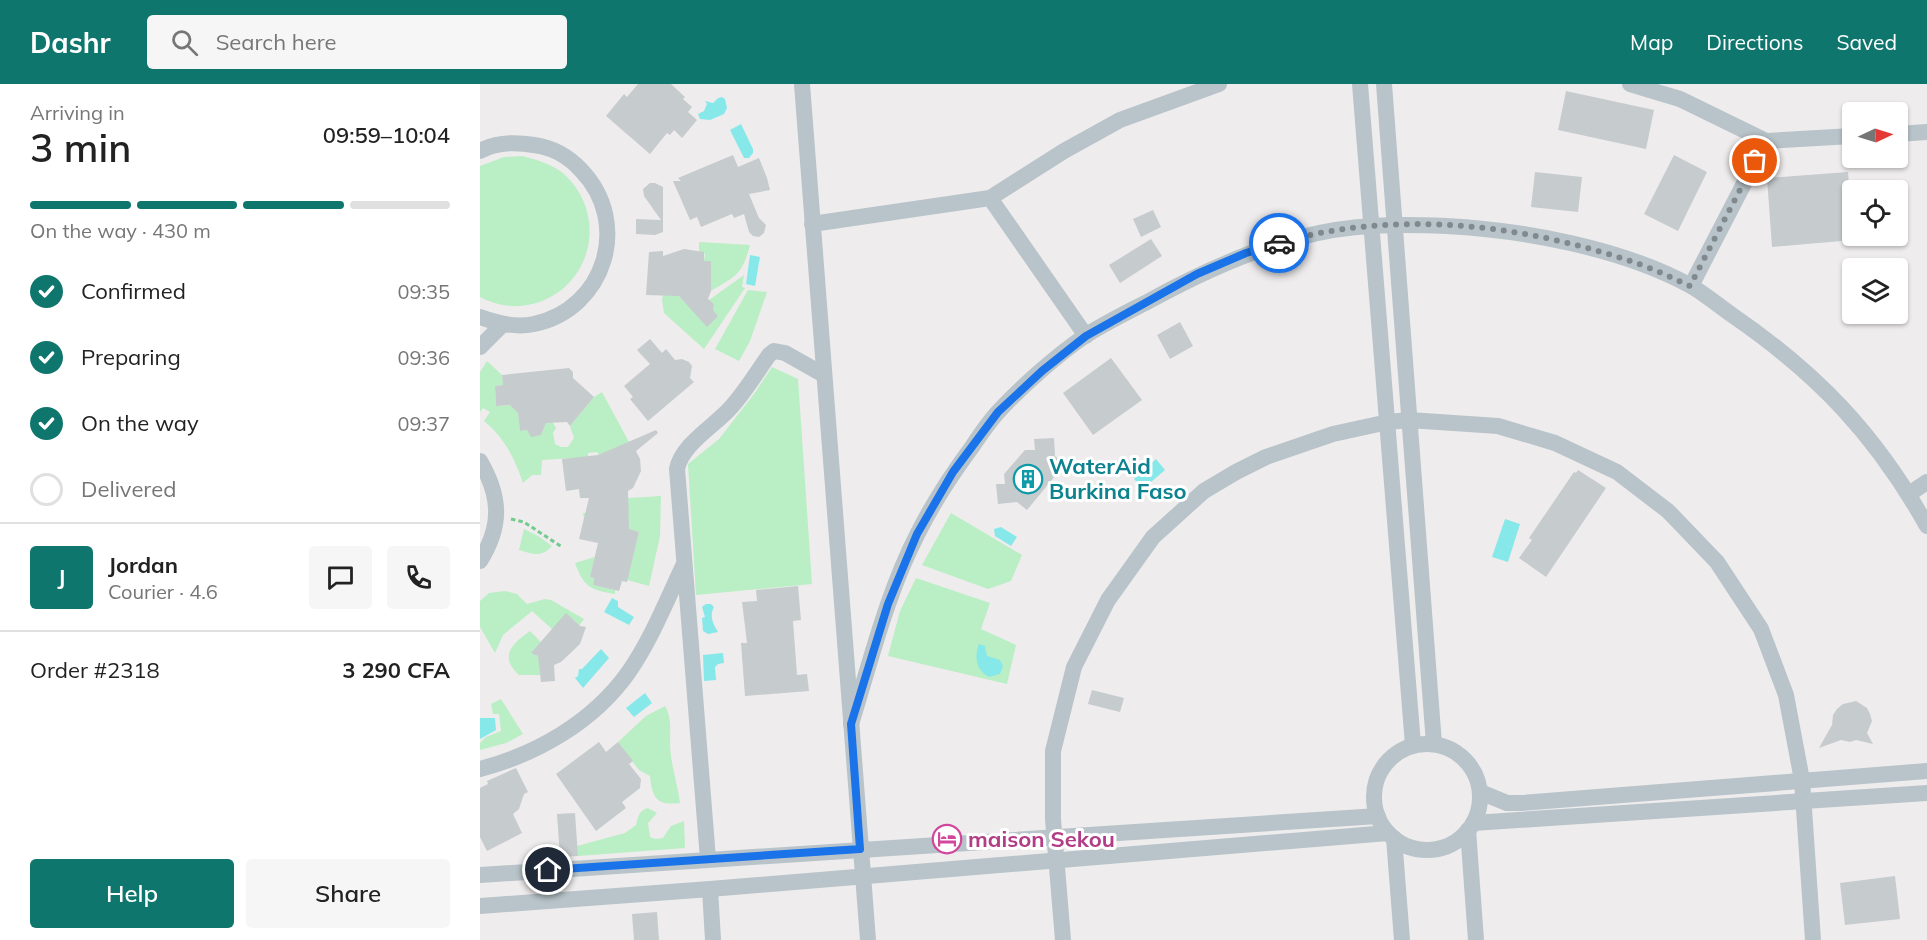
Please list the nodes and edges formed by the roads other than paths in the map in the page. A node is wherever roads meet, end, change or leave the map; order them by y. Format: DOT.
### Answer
graph roads {
  1 [pos="802,84"];
  2 [pos="1219,84"];
  3 [pos="1360,84"];
  4 [pos="1384,84"];
  5 [pos="1630,84"];
  6 [pos="1927,132"];
  7 [pos="1908,133"];
  8 [pos="1842,137"];
  9 [pos="1766,141"];
  10 [pos="482,149"];
  11 [pos="990,198"];
  12 [pos="812,224"];
  13 [pos="1395,224"];
  14 [pos="1372,225"];
  15 [pos="1690,286"];
  16 [pos="480,317"];
  17 [pos="502,325"];
  18 [pos="1086,336"];
  19 [pos="480,347"];
  20 [pos="824,375"];
  21 [pos="1410,420"];
  22 [pos="1388,422"];
  23 [pos="480,461"];
  24 [pos="1927,482"];
  25 [pos="1909,494"];
  26 [pos="1927,526"];
  27 [pos="480,561"];
  28 [pos="684,566"];
  29 [pos="851,724"];
  30 [pos="1434,744"];
  31 [pos="1413,745"];
  32 [pos="480,769"];
  33 [pos="1927,771"];
  34 [pos="1802,780"];
  35 [pos="1480,792"];
  36 [pos="1927,793"];
  37 [pos="1803,802"];
  38 [pos="1378,816"];
  39 [pos="1471,827"];
  40 [pos="1391,835"];
  41 [pos="1055,838"];
  42 [pos="860,849"];
  43 [pos="708,859"];
  44 [pos="1056,861"];
  45 [pos="480,875"];
  46 [pos="863,875"];
  47 [pos="710,889"];
  48 [pos="480,906"];
  49 [pos="713,940"];
  50 [pos="868,940"];
  51 [pos="1063,940"];
  52 [pos="1402,940"];
  53 [pos="1476,940"];
  54 [pos="1813,940"];
  1 -- 12 [label="street"];
  2 -- 11 [label="street"];
  3 -- 14 [label="street"];
  4 -- 13 [label="street"];
  5 -- 9 [label="street"];
  6 -- 7 [label="street"];
  8 -- 9 [label="street"];
  9 -- 15 [label="street"];
  10 -- 17 [label="street"];
  11 -- 12 [label="street"];
  11 -- 18 [label="street"];
  12 -- 20 [label="street"];
  13 -- 14 [label="street"];
  13 -- 15 [label="street"];
  13 -- 21 [label="street"];
  14 -- 18 [label="street"];
  14 -- 22 [label="street"];
  15 -- 25 [label="street"];
  16 -- 17 [label="street"];
  17 -- 19 [label="street"];
  18 -- 29 [label="street"];
  20 -- 28 [label="street"];
  20 -- 29 [label="street"];
  21 -- 22 [label="street"];
  21 -- 30 [label="street"];
  21 -- 34 [label="street"];
  22 -- 31 [label="street"];
  22 -- 41 [label="street"];
  23 -- 27 [label="street"];
  24 -- 25 [label="street"];
  25 -- 26 [label="street"];
  28 -- 32 [label="street"];
  28 -- 43 [label="street"];
  29 -- 42 [label="street"];
  30 -- 31 [label="street"];
  30 -- 35 [label="street"];
  31 -- 38 [label="street"];
  33 -- 34 [label="street"];
  34 -- 35 [label="street"];
  34 -- 37 [label="street"];
  35 -- 39 [label="street"];
  36 -- 37 [label="street"];
  37 -- 39 [label="street"];
  37 -- 54 [label="street"];
  38 -- 40 [label="street"];
  38 -- 41 [label="street"];
  39 -- 40 [label="street"];
  39 -- 53 [label="street"];
  40 -- 44 [label="street"];
  40 -- 52 [label="street"];
  41 -- 42 [label="street"];
  41 -- 44 [label="street"];
  42 -- 43 [label="street"];
  42 -- 46 [label="street"];
  43 -- 45 [label="street"];
  44 -- 46 [label="street"];
  44 -- 51 [label="street"];
  46 -- 47 [label="street"];
  46 -- 50 [label="street"];
  47 -- 48 [label="street"];
  47 -- 49 [label="street"];
}
